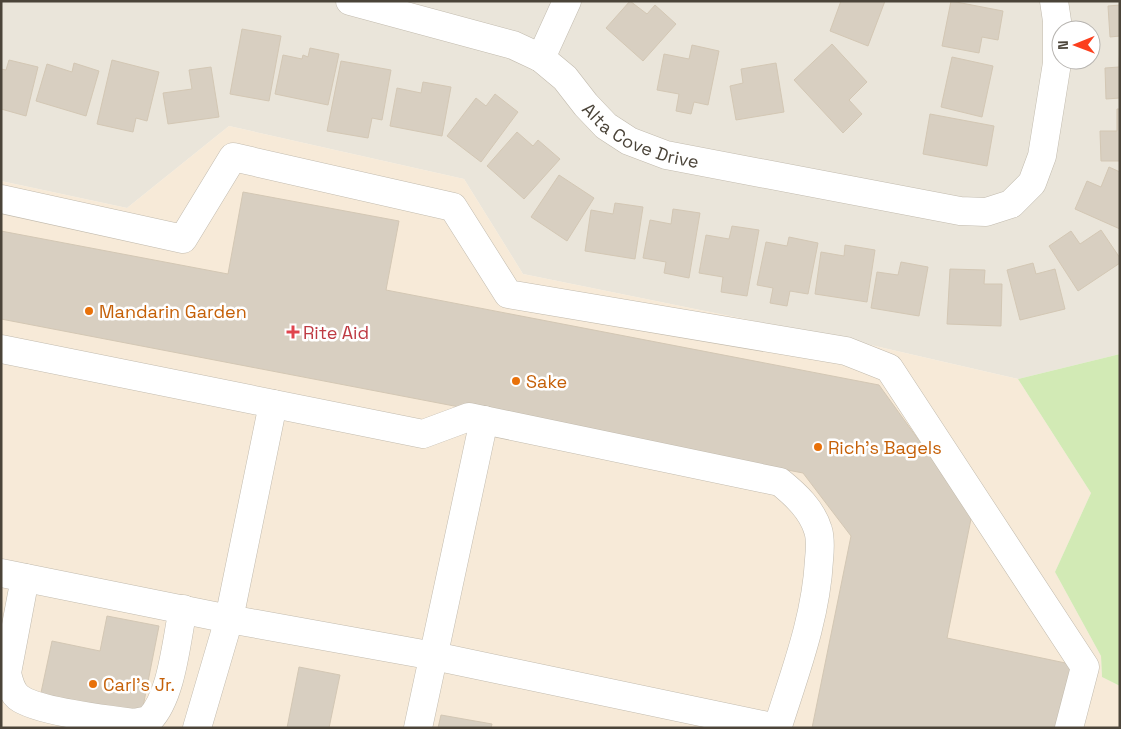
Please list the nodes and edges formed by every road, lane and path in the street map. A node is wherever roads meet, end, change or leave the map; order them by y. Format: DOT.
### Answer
graph roads {
  1 [pos="350,1"];
  2 [pos="567,1"];
  3 [pos="1054,1"];
  4 [pos="541,58"];
  5 [pos="1,199"];
  6 [pos="1,349"];
  7 [pos="273,404"];
  8 [pos="484,420"];
  9 [pos="13,575"];
  10 [pos="183,609"];
  11 [pos="229,619"];
  12 [pos="434,656"];
  13 [pos="777,727"];
  14 [pos="197,728"];
  15 [pos="418,728"];
  16 [pos="1069,728"];
  1 -- 4 [label="street, Alta Cove Drive"];
  2 -- 4 [label="street"];
  3 -- 4 [label="street, Alta Cove Drive"];
  5 -- 16 [label="street"];
  6 -- 7 [label="street"];
  7 -- 8 [label="street"];
  7 -- 11 [label="street"];
  8 -- 12 [label="street"];
  8 -- 13 [label="street"];
  9 -- 10 [label="street"];
  9 -- 10 [label="street"];
  10 -- 11 [label="street"];
  11 -- 12 [label="street"];
  11 -- 14 [label="street"];
  12 -- 13 [label="street"];
  12 -- 15 [label="street"];
}
